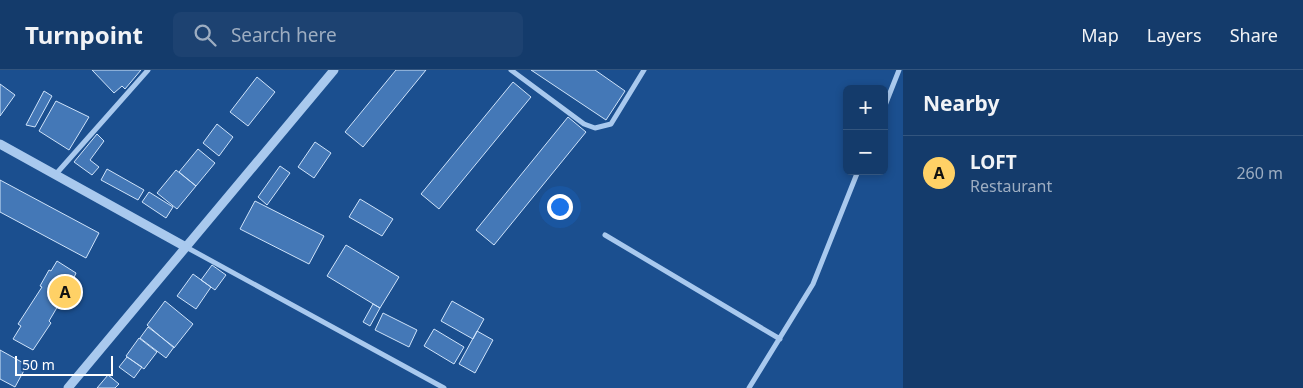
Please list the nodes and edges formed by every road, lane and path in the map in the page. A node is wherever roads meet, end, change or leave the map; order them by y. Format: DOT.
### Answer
graph roads {
  1 [pos="148,70"];
  2 [pos="334,70"];
  3 [pos="511,70"];
  4 [pos="644,70"];
  5 [pos="899,70"];
  6 [pos="888,98"];
  7 [pos="0,144"];
  8 [pos="56,174"];
  9 [pos="856,175"];
  10 [pos="605,235"];
  11 [pos="184,246"];
  12 [pos="780,339"];
  13 [pos="68,388"];
  14 [pos="444,388"];
  15 [pos="749,388"];
  1 -- 8 [label="street"];
  2 -- 11 [label="street"];
  3 -- 4 [label="street"];
  5 -- 6 [label="street"];
  7 -- 8 [label="street"];
  8 -- 11 [label="street"];
  9 -- 12 [label="street"];
  10 -- 12 [label="street"];
  11 -- 13 [label="street"];
  11 -- 14 [label="street"];
  12 -- 15 [label="street"];
}
